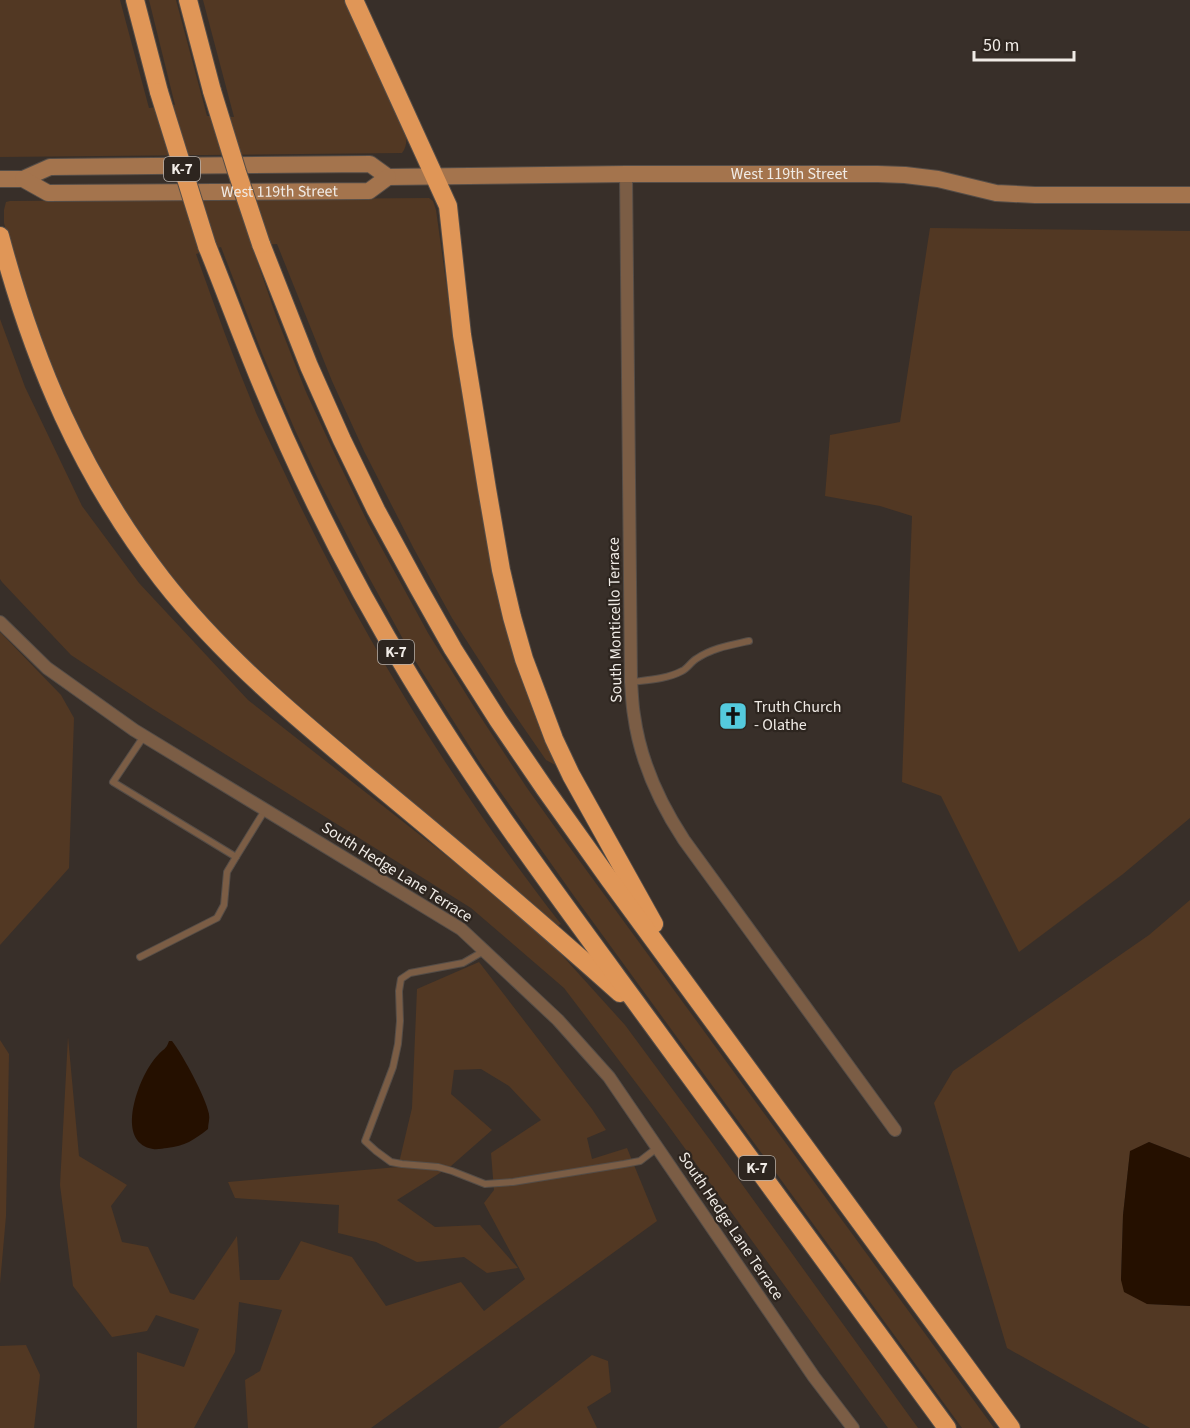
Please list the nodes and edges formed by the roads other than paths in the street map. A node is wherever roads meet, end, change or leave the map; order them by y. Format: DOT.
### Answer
graph roads {
  1 [pos="135,0"];
  2 [pos="188,0"];
  3 [pos="354,0"];
  4 [pos="627,174"];
  5 [pos="434,176"];
  6 [pos="388,177"];
  7 [pos="0,179"];
  8 [pos="23,179"];
  9 [pos="1190,195"];
  10 [pos="0,236"];
  11 [pos="0,622"];
  12 [pos="749,641"];
  13 [pos="631,682"];
  14 [pos="144,736"];
  15 [pos="265,810"];
  16 [pos="236,857"];
  17 [pos="485,951"];
  18 [pos="140,957"];
  19 [pos="693,992"];
  20 [pos="650,1021"];
  21 [pos="895,1130"];
  22 [pos="657,1148"];
  23 [pos="853,1428"];
  24 [pos="947,1428"];
  25 [pos="1011,1428"];
  1 -- 20 [label="highway, K-7, bridge"];
  2 -- 19 [label="highway, bridge"];
  3 -- 5 [label="highway"];
  4 -- 5 [label="main road, West 119th Street"];
  4 -- 9 [label="main road, West 119th Street"];
  4 -- 13 [label="street, South Monticello Terrace"];
  5 -- 6 [label="main road, West 119th Street"];
  5 -- 19 [label="highway"];
  6 -- 8 [label="main road, West 119th Street"];
  6 -- 8 [label="main road, West 119th Street"];
  7 -- 8 [label="main road, West 119th Street"];
  10 -- 20 [label="highway"];
  11 -- 14 [label="street, South Hedge Lane Terrace"];
  12 -- 13 [label="lane"];
  13 -- 21 [label="street, South Monticello Terrace"];
  14 -- 15 [label="street, South Hedge Lane Terrace"];
  14 -- 16 [label="lane"];
  15 -- 16 [label="lane"];
  15 -- 17 [label="street, South Hedge Lane Terrace"];
  16 -- 18 [label="lane"];
  17 -- 22 [label="street, South Hedge Lane Terrace"];
  17 -- 22 [label="lane"];
  19 -- 25 [label="highway"];
  20 -- 24 [label="highway, K-7"];
  22 -- 23 [label="street, South Hedge Lane Terrace"];
}
